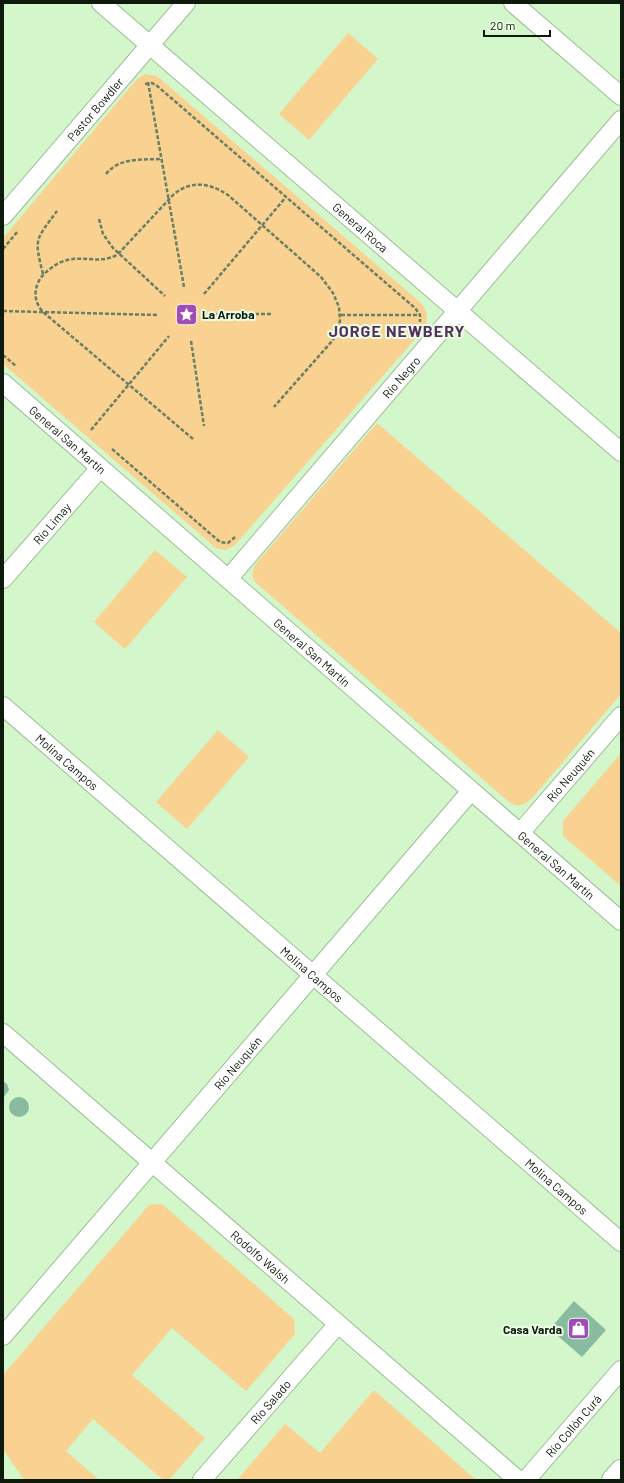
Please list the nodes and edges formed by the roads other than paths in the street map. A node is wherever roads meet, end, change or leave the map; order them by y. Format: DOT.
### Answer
graph roads {
  1 [pos="101,3"];
  2 [pos="186,3"];
  3 [pos="513,3"];
  4 [pos="150,45"];
  5 [pos="621,96"];
  6 [pos="621,120"];
  7 [pos="3,216"];
  8 [pos="458,311"];
  9 [pos="3,383"];
  10 [pos="621,452"];
  11 [pos="100,468"];
  12 [pos="3,579"];
  13 [pos="228,579"];
  14 [pos="3,706"];
  15 [pos="621,716"];
  16 [pos="471,790"];
  17 [pos="520,833"];
  18 [pos="621,921"];
  19 [pos="313,975"];
  20 [pos="3,1033"];
  21 [pos="152,1162"];
  22 [pos="621,1242"];
  23 [pos="338,1324"];
  24 [pos="3,1336"];
  25 [pos="621,1370"];
  26 [pos="621,1471"];
  27 [pos="202,1480"];
  28 [pos="518,1480"];
  29 [pos="526,1480"];
  30 [pos="614,1480"];
  1 -- 4 [label="street, General Roca"];
  2 -- 4 [label="street, Pastor Bowdler"];
  3 -- 5 [label="street"];
  4 -- 7 [label="street, Pastor Bowdler"];
  4 -- 8 [label="street, General Roca"];
  6 -- 8 [label="street, Río Negro"];
  8 -- 10 [label="street, General Roca"];
  8 -- 13 [label="street, Río Negro"];
  9 -- 11 [label="street, General San Martín"];
  11 -- 12 [label="street, Río Limay"];
  11 -- 13 [label="street, General San Martín"];
  13 -- 16 [label="street, General San Martín"];
  14 -- 19 [label="street, Molina Campos"];
  15 -- 17 [label="street, Río Neuquén"];
  16 -- 17 [label="street, General San Martín"];
  16 -- 19 [label="street, Río Neuquén"];
  17 -- 18 [label="street, General San Martín"];
  19 -- 21 [label="street, Río Neuquén"];
  19 -- 22 [label="street, Molina Campos"];
  20 -- 21 [label="street, Rodolfo Walsh"];
  21 -- 23 [label="street, Rodolfo Walsh"];
  21 -- 24 [label="street, Río Neuquén"];
  23 -- 27 [label="street, Río Salado"];
  23 -- 28 [label="street, Rodolfo Walsh"];
  25 -- 29 [label="street, Río Collón Curá"];
  26 -- 30 [label="main road"];
}
